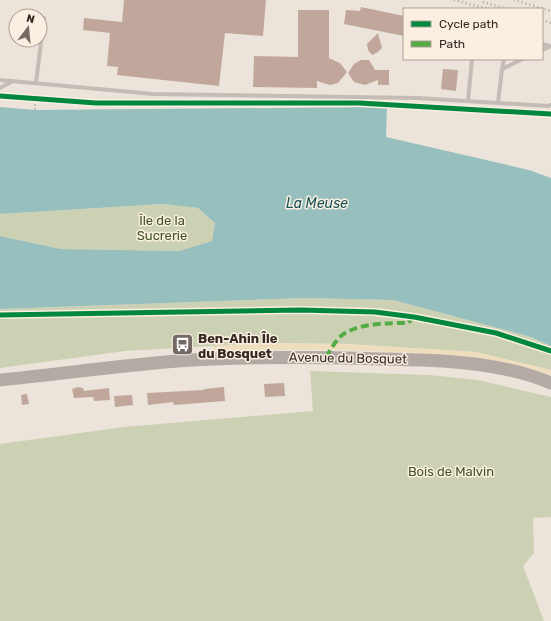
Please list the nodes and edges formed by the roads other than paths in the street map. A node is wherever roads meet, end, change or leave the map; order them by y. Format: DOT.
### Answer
graph roads {
  1 [pos="40,48"];
  2 [pos="472,60"];
  3 [pos="504,60"];
  4 [pos="520,60"];
  5 [pos="502,69"];
  6 [pos="0,80"];
  7 [pos="14,81"];
  8 [pos="36,83"];
  9 [pos="0,88"];
  10 [pos="468,101"];
  11 [pos="498,103"];
  12 [pos="550,106"];
  13 [pos="0,380"];
  14 [pos="551,383"];
  1 -- 8 [label="lane"];
  2 -- 10 [label="lane"];
  3 -- 5 [label="lane"];
  4 -- 5 [label="lane"];
  5 -- 11 [label="lane"];
  6 -- 7 [label="lane"];
  7 -- 8 [label="lane"];
  7 -- 9 [label="lane"];
  8 -- 10 [label="lane"];
  10 -- 11 [label="lane"];
  11 -- 12 [label="lane"];
  13 -- 14 [label="main road, Avenue du Bosquet"];
}
